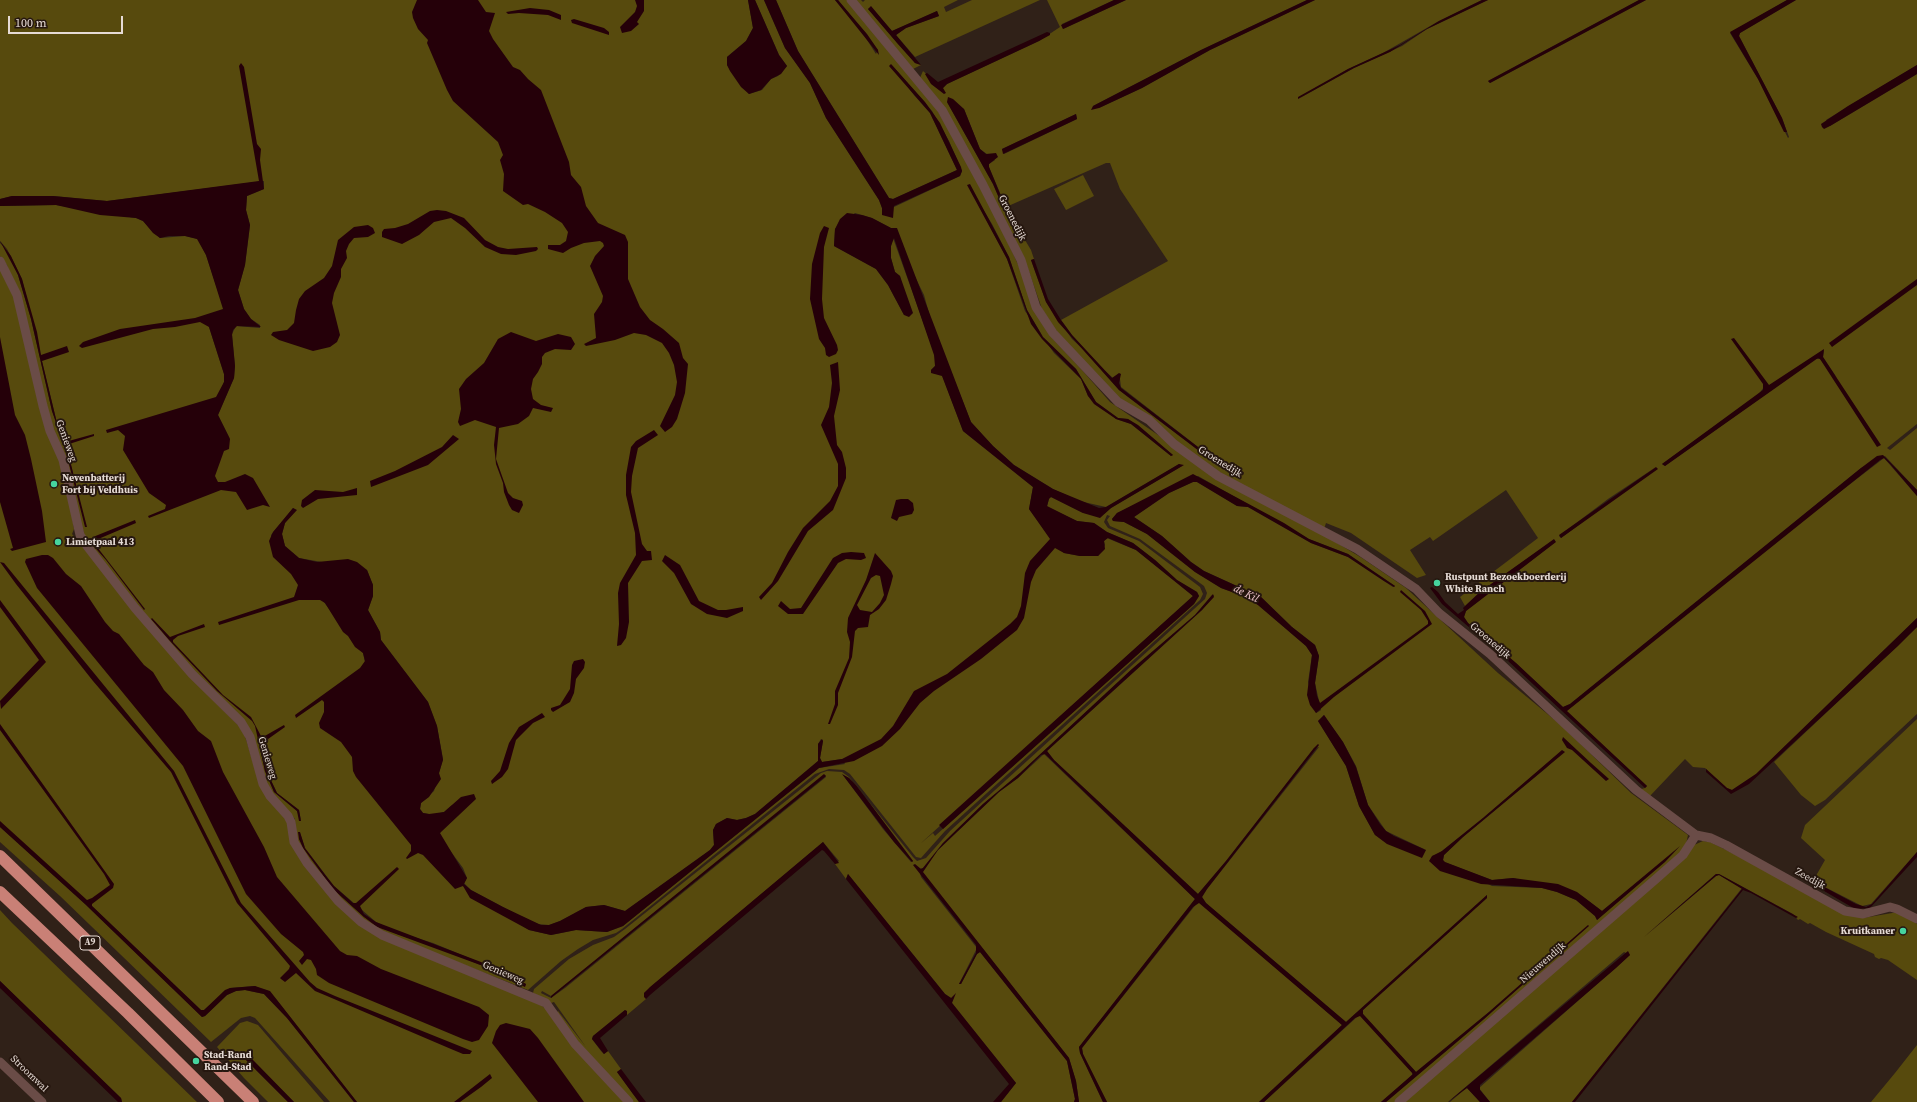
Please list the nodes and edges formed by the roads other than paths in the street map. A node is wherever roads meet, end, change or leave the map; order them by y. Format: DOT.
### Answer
graph roads {
  1 [pos="851,0"];
  2 [pos="0,261"];
  3 [pos="1696,835"];
  4 [pos="0,856"];
  5 [pos="0,892"];
  6 [pos="1917,919"];
  7 [pos="0,1062"];
  8 [pos="42,1102"];
  9 [pos="218,1102"];
  10 [pos="253,1102"];
  11 [pos="630,1102"];
  12 [pos="1399,1102"];
  1 -- 3 [label="street, Groenedijk"];
  2 -- 11 [label="street, Genieweg"];
  3 -- 6 [label="street, Zeedijk"];
  3 -- 12 [label="street, Nieuwendijk"];
  4 -- 10 [label="highway, A9"];
  5 -- 9 [label="highway, A9"];
  7 -- 8 [label="street, Stroomwal"];
}
